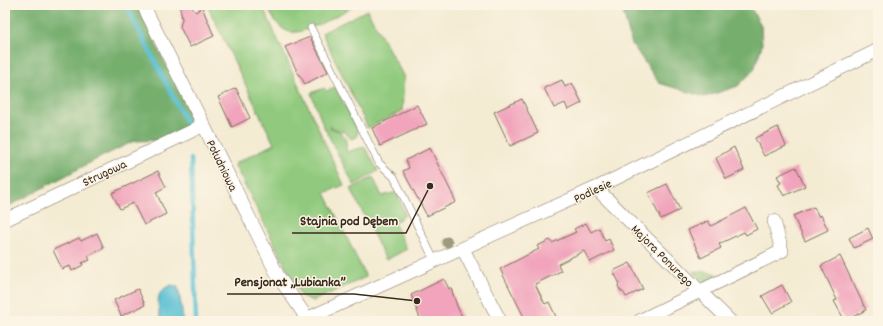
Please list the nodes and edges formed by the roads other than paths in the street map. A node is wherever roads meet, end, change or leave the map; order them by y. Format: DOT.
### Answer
graph roads {
  1 [pos="143,5"];
  2 [pos="311,28"];
  3 [pos="878,50"];
  4 [pos="203,124"];
  5 [pos="596,188"];
  6 [pos="5,220"];
  7 [pos="774,221"];
  8 [pos="464,249"];
  9 [pos="435,262"];
  10 [pos="700,292"];
  11 [pos="307,320"];
  12 [pos="500,321"];
  13 [pos="639,321"];
  14 [pos="730,321"];
  1 -- 4 [label="street, Południowa"];
  2 -- 9 [label="lane"];
  3 -- 5 [label="street, Podlesie"];
  4 -- 6 [label="street, Strugowa"];
  4 -- 11 [label="street, Południowa"];
  5 -- 8 [label="street, Podlesie"];
  5 -- 10 [label="street, Majora Ponurego"];
  7 -- 10 [label="street"];
  8 -- 9 [label="street, Podlesie"];
  8 -- 12 [label="street"];
  9 -- 11 [label="street, Podlesie"];
  10 -- 13 [label="street"];
  10 -- 14 [label="street, Majora Ponurego"];
}
